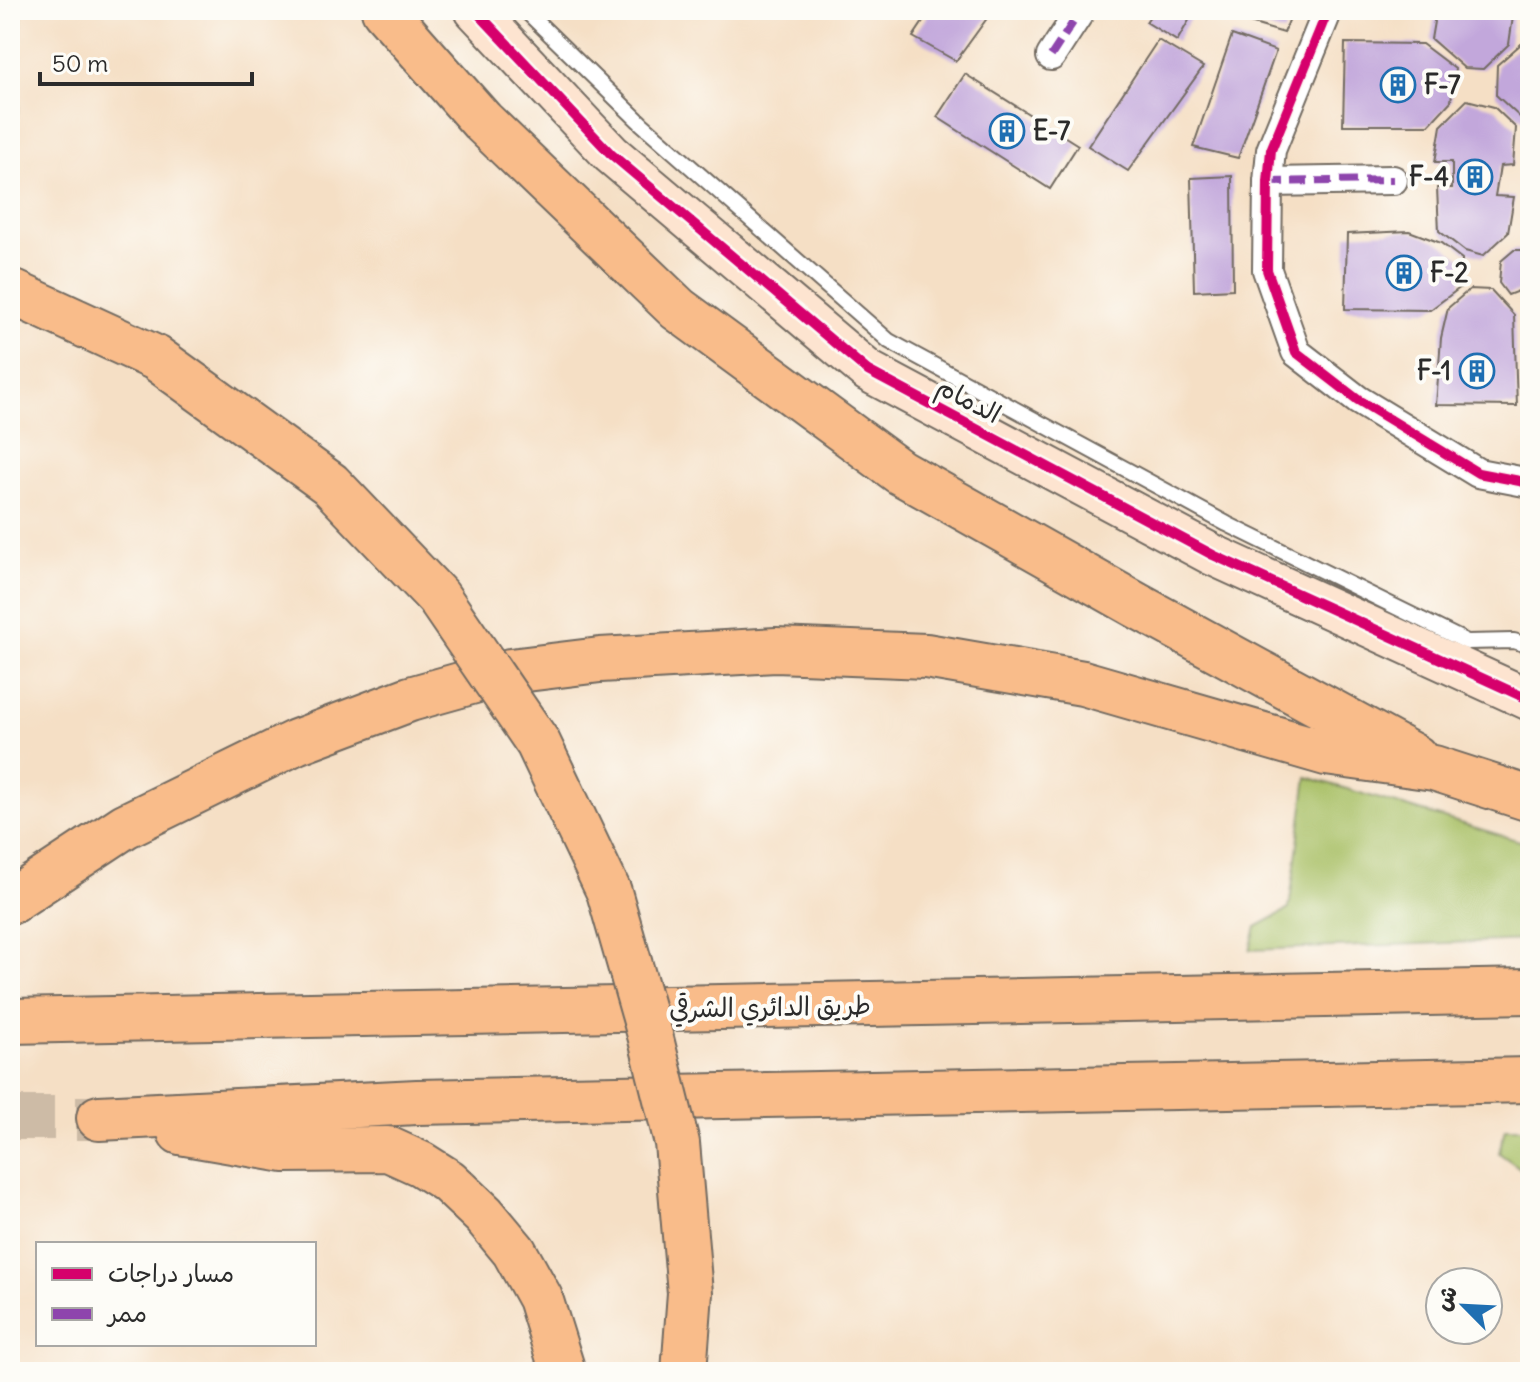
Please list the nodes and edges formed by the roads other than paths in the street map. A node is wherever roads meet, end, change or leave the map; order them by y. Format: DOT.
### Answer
graph roads {
  1 [pos="384,10"];
  2 [pos="475,10"];
  3 [pos="525,10"];
  4 [pos="1081,10"];
  5 [pos="1328,10"];
  6 [pos="1051,56"];
  7 [pos="1393,180"];
  8 [pos="1268,182"];
  9 [pos="10,291"];
  10 [pos="1530,483"];
  11 [pos="1530,646"];
  12 [pos="1530,700"];
  13 [pos="1434,768"];
  14 [pos="1530,799"];
  15 [pos="10,902"];
  16 [pos="1530,991"];
  17 [pos="10,1021"];
  18 [pos="1530,1080"];
  19 [pos="563,1372"];
  20 [pos="684,1372"];
  1 -- 13 [label="highway"];
  2 -- 12 [label="street, الدمام"];
  3 -- 11 [label="lane, الدمام"];
  4 -- 6 [label="street"];
  5 -- 8 [label="street"];
  7 -- 8 [label="street"];
  8 -- 10 [label="street"];
  9 -- 20 [label="highway, bridge"];
  13 -- 14 [label="highway"];
  13 -- 15 [label="highway"];
  16 -- 17 [label="highway, طريق الدائري الشرقي"];
  18 -- 19 [label="highway"];
}
